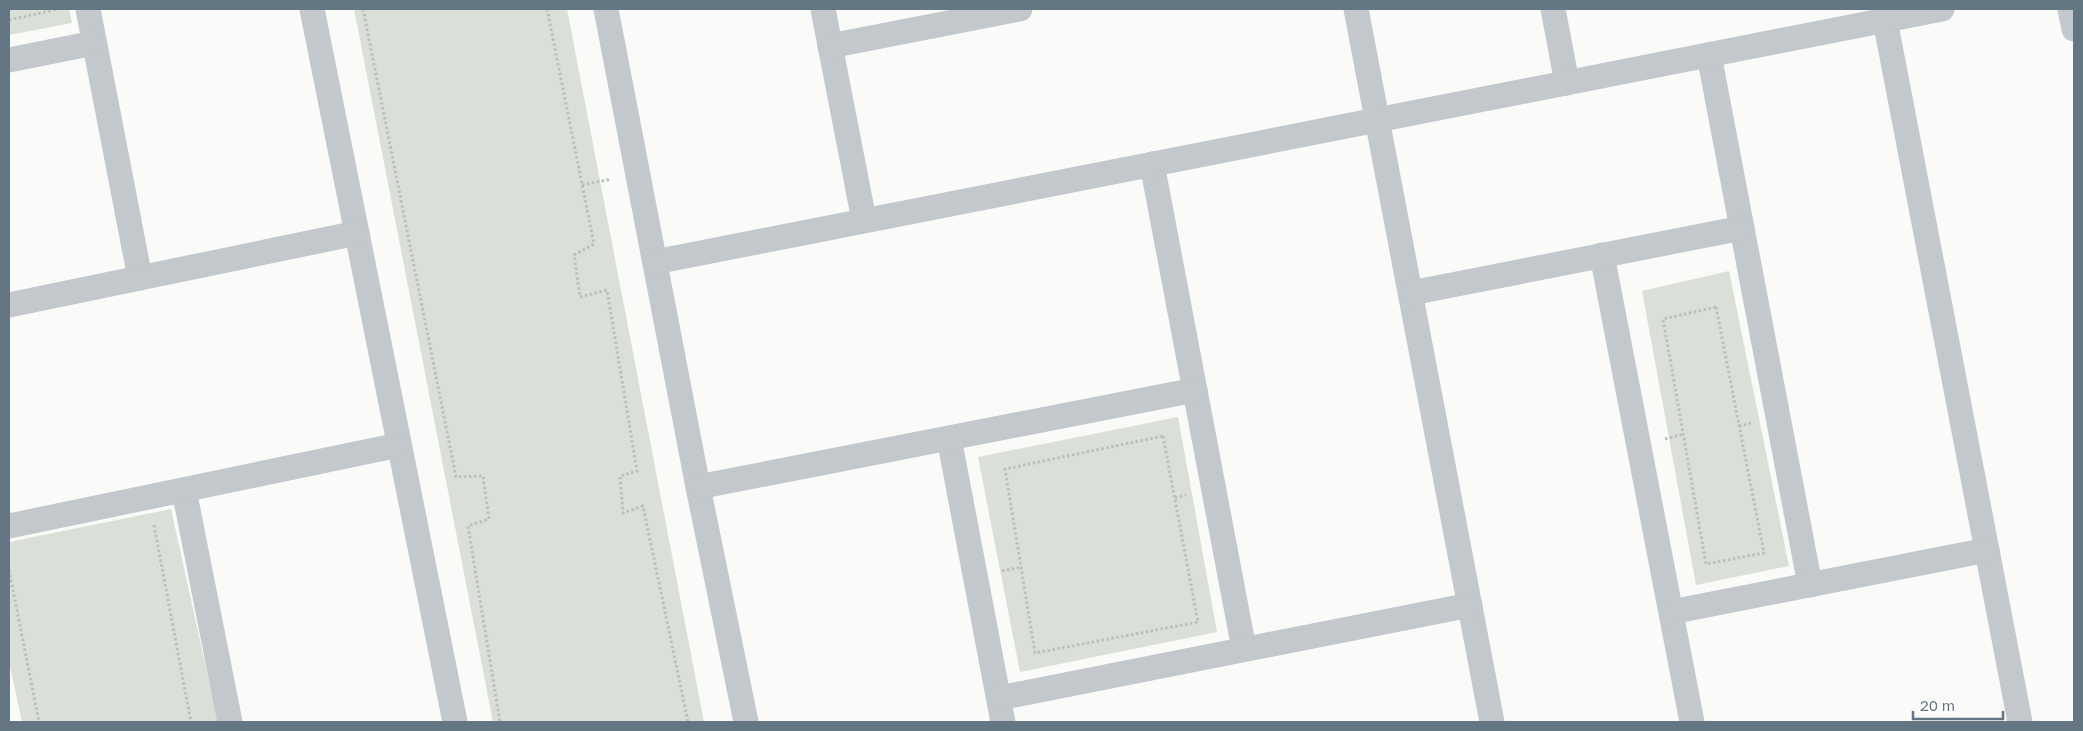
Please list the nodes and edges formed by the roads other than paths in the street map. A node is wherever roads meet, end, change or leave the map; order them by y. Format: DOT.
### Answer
graph roads {
  1 [pos="88,9"];
  2 [pos="312,9"];
  3 [pos="606,9"];
  4 [pos="823,9"];
  5 [pos="1356,9"];
  6 [pos="1553,9"];
  7 [pos="1942,9"];
  8 [pos="2070,9"];
  9 [pos="1011,10"];
  10 [pos="1885,20"];
  11 [pos="2074,29"];
  12 [pos="94,43"];
  13 [pos="830,46"];
  14 [pos="1709,55"];
  15 [pos="9,60"];
  16 [pos="1567,83"];
  17 [pos="1377,120"];
  18 [pos="1152,164"];
  19 [pos="864,220"];
  20 [pos="1742,228"];
  21 [pos="357,233"];
  22 [pos="1602,255"];
  23 [pos="655,262"];
  24 [pos="140,278"];
  25 [pos="1411,293"];
  26 [pos="9,304"];
  27 [pos="1195,390"];
  28 [pos="949,438"];
  29 [pos="399,445"];
  30 [pos="698,487"];
  31 [pos="184,490"];
  32 [pos="9,526"];
  33 [pos="1987,550"];
  34 [pos="1810,585"];
  35 [pos="1470,605"];
  36 [pos="1671,612"];
  37 [pos="1244,649"];
  38 [pos="999,698"];
  39 [pos="230,722"];
  40 [pos="455,722"];
  41 [pos="746,722"];
  42 [pos="1003,722"];
  43 [pos="1492,722"];
  44 [pos="1692,722"];
  45 [pos="2020,722"];
  1 -- 12 [label="street"];
  2 -- 21 [label="street"];
  3 -- 23 [label="street"];
  4 -- 13 [label="street"];
  5 -- 17 [label="street"];
  6 -- 16 [label="street"];
  7 -- 10 [label="street"];
  8 -- 11 [label="street"];
  9 -- 13 [label="street"];
  10 -- 14 [label="street"];
  10 -- 33 [label="street"];
  12 -- 15 [label="street"];
  12 -- 24 [label="street"];
  13 -- 19 [label="street"];
  14 -- 16 [label="street"];
  14 -- 20 [label="street"];
  16 -- 17 [label="street"];
  17 -- 18 [label="street"];
  17 -- 25 [label="street"];
  18 -- 19 [label="street"];
  18 -- 27 [label="street"];
  19 -- 23 [label="street"];
  20 -- 22 [label="street"];
  20 -- 34 [label="street"];
  21 -- 24 [label="street"];
  21 -- 29 [label="street"];
  22 -- 25 [label="street"];
  22 -- 36 [label="street"];
  23 -- 30 [label="street"];
  24 -- 26 [label="street"];
  25 -- 35 [label="street"];
  27 -- 28 [label="street"];
  27 -- 37 [label="street"];
  28 -- 30 [label="street"];
  28 -- 38 [label="street"];
  29 -- 31 [label="street"];
  29 -- 40 [label="street"];
  30 -- 41 [label="street"];
  31 -- 32 [label="street"];
  31 -- 39 [label="street"];
  33 -- 34 [label="street"];
  33 -- 45 [label="street"];
  34 -- 36 [label="street"];
  35 -- 37 [label="street"];
  35 -- 43 [label="street"];
  36 -- 44 [label="street"];
  37 -- 38 [label="street"];
  38 -- 42 [label="street"];
}
